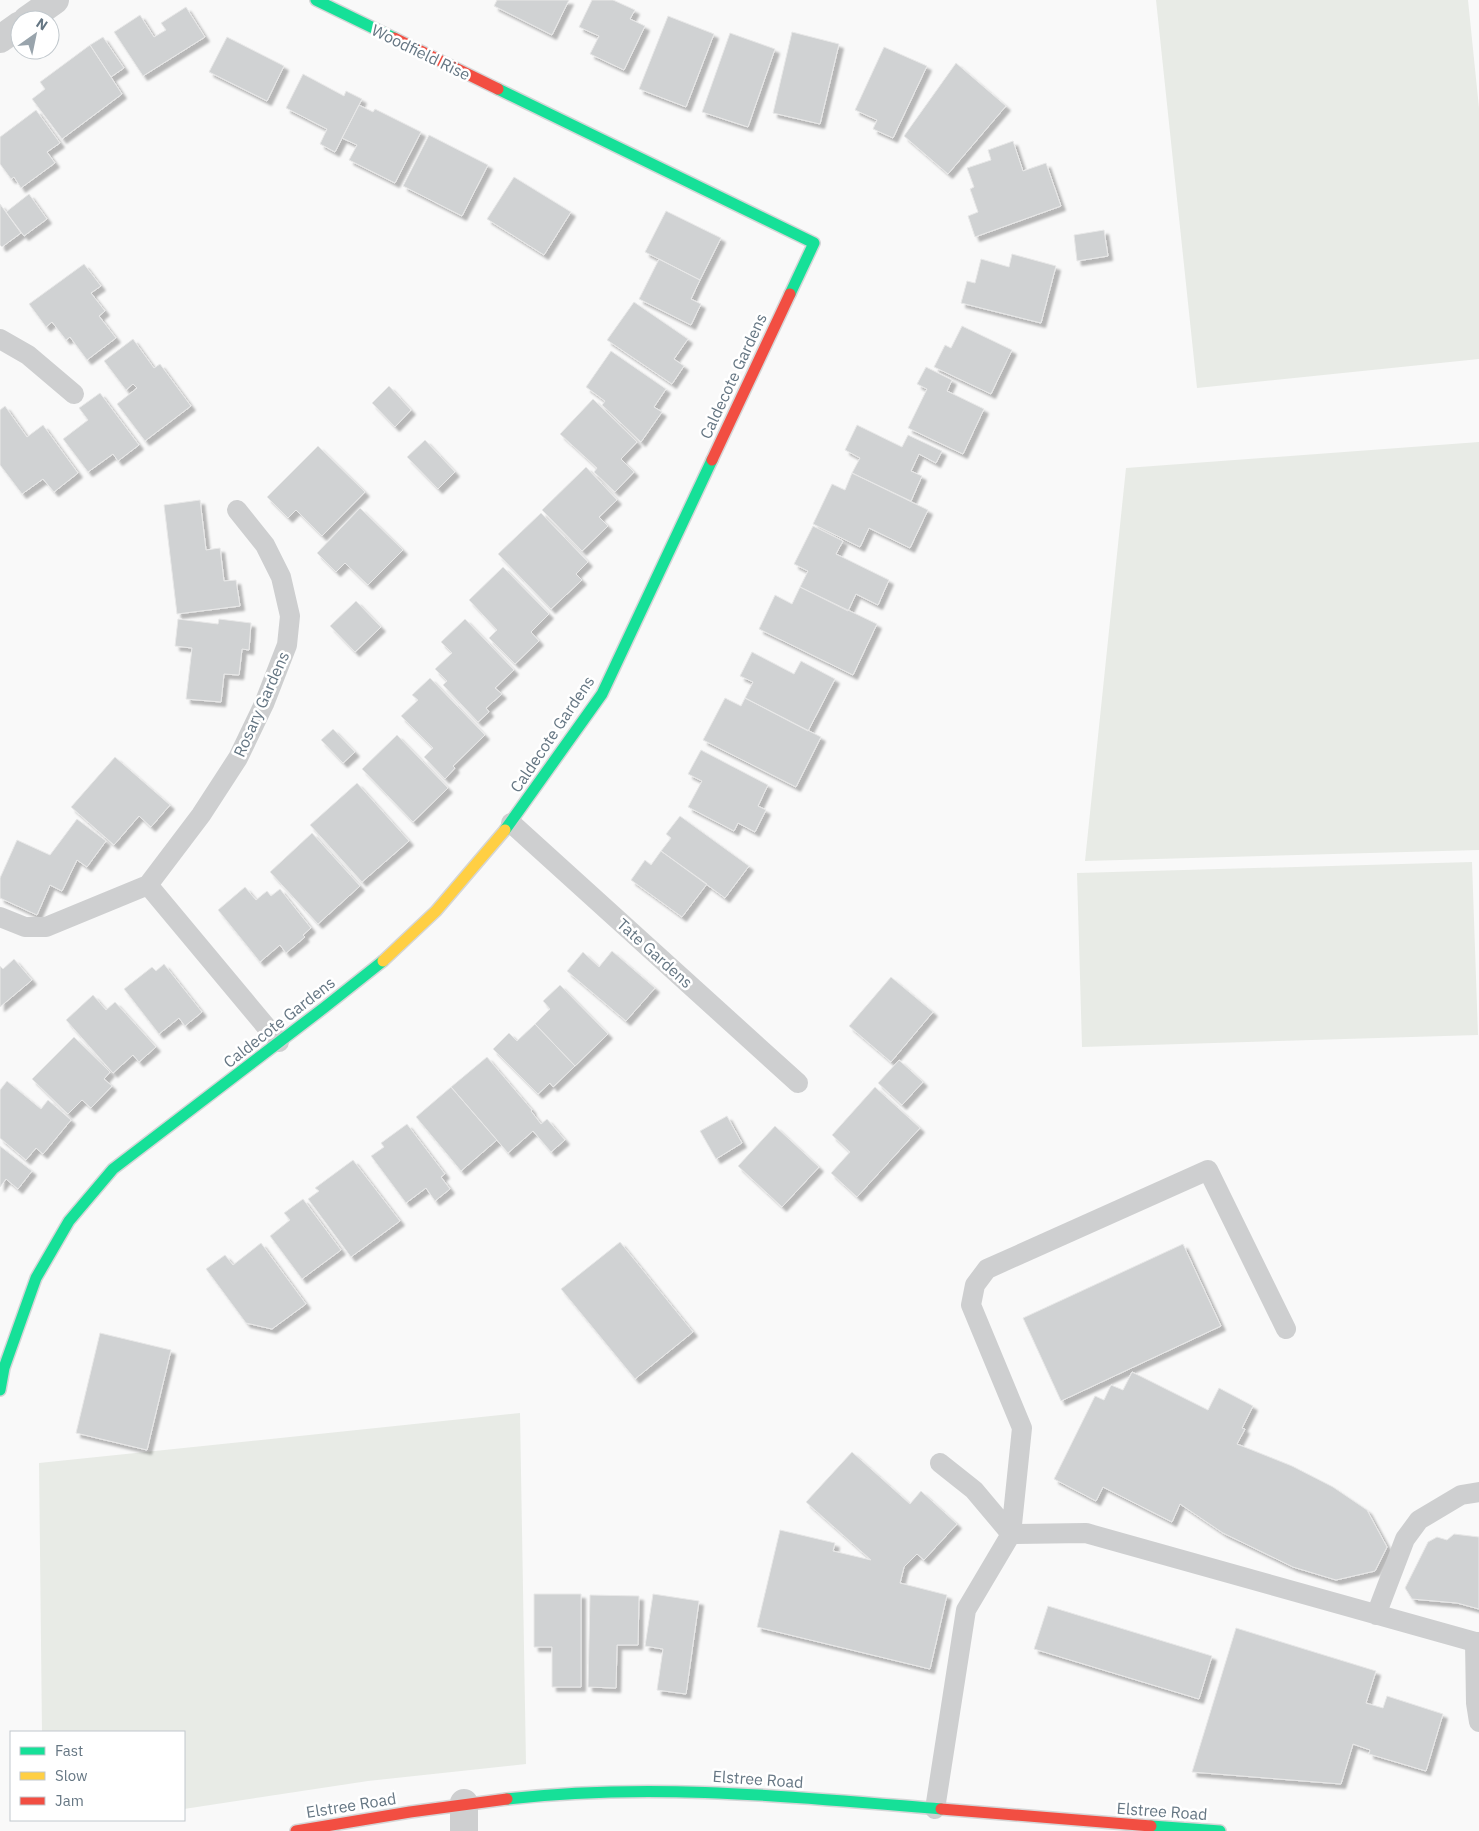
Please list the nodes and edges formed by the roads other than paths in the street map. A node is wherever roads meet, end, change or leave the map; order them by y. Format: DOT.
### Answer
graph roads {
  1 [pos="55,0"];
  2 [pos="316,0"];
  3 [pos="41,10"];
  4 [pos="527,103"];
  5 [pos="0,339"];
  6 [pos="74,394"];
  7 [pos="237,510"];
  8 [pos="511,823"];
  9 [pos="148,885"];
  10 [pos="0,917"];
  11 [pos="280,1042"];
  12 [pos="798,1083"];
  13 [pos="1286,1329"];
  14 [pos="2,1367"];
  15 [pos="0,1390"];
  16 [pos="940,1464"];
  17 [pos="1479,1492"];
  18 [pos="1011,1534"];
  19 [pos="1376,1615"];
  20 [pos="1477,1642"];
  21 [pos="1479,1722"];
  22 [pos="464,1803"];
  23 [pos="935,1809"];
  24 [pos="296,1831"];
  25 [pos="464,1831"];
  26 [pos="1220,1831"];
  1 -- 3 [label="street"];
  2 -- 4 [label="street, Woodfield Rise"];
  4 -- 8 [label="street, Caldecote Gardens"];
  5 -- 6 [label="lane"];
  7 -- 9 [label="lane, Rosary Gardens"];
  8 -- 11 [label="street, Caldecote Gardens"];
  8 -- 12 [label="lane, Tate Gardens"];
  9 -- 10 [label="lane"];
  9 -- 11 [label="lane"];
  11 -- 14 [label="street, Caldecote Gardens"];
  13 -- 18 [label="lane"];
  14 -- 15 [label="street, Caldecote Gardens"];
  16 -- 18 [label="lane"];
  17 -- 19 [label="lane"];
  18 -- 19 [label="lane"];
  18 -- 23 [label="lane"];
  19 -- 20 [label="lane"];
  20 -- 21 [label="lane"];
  22 -- 23 [label="street, Elstree Road"];
  22 -- 24 [label="street, Elstree Road"];
  22 -- 25 [label="street"];
  23 -- 26 [label="street, Elstree Road"];
}
